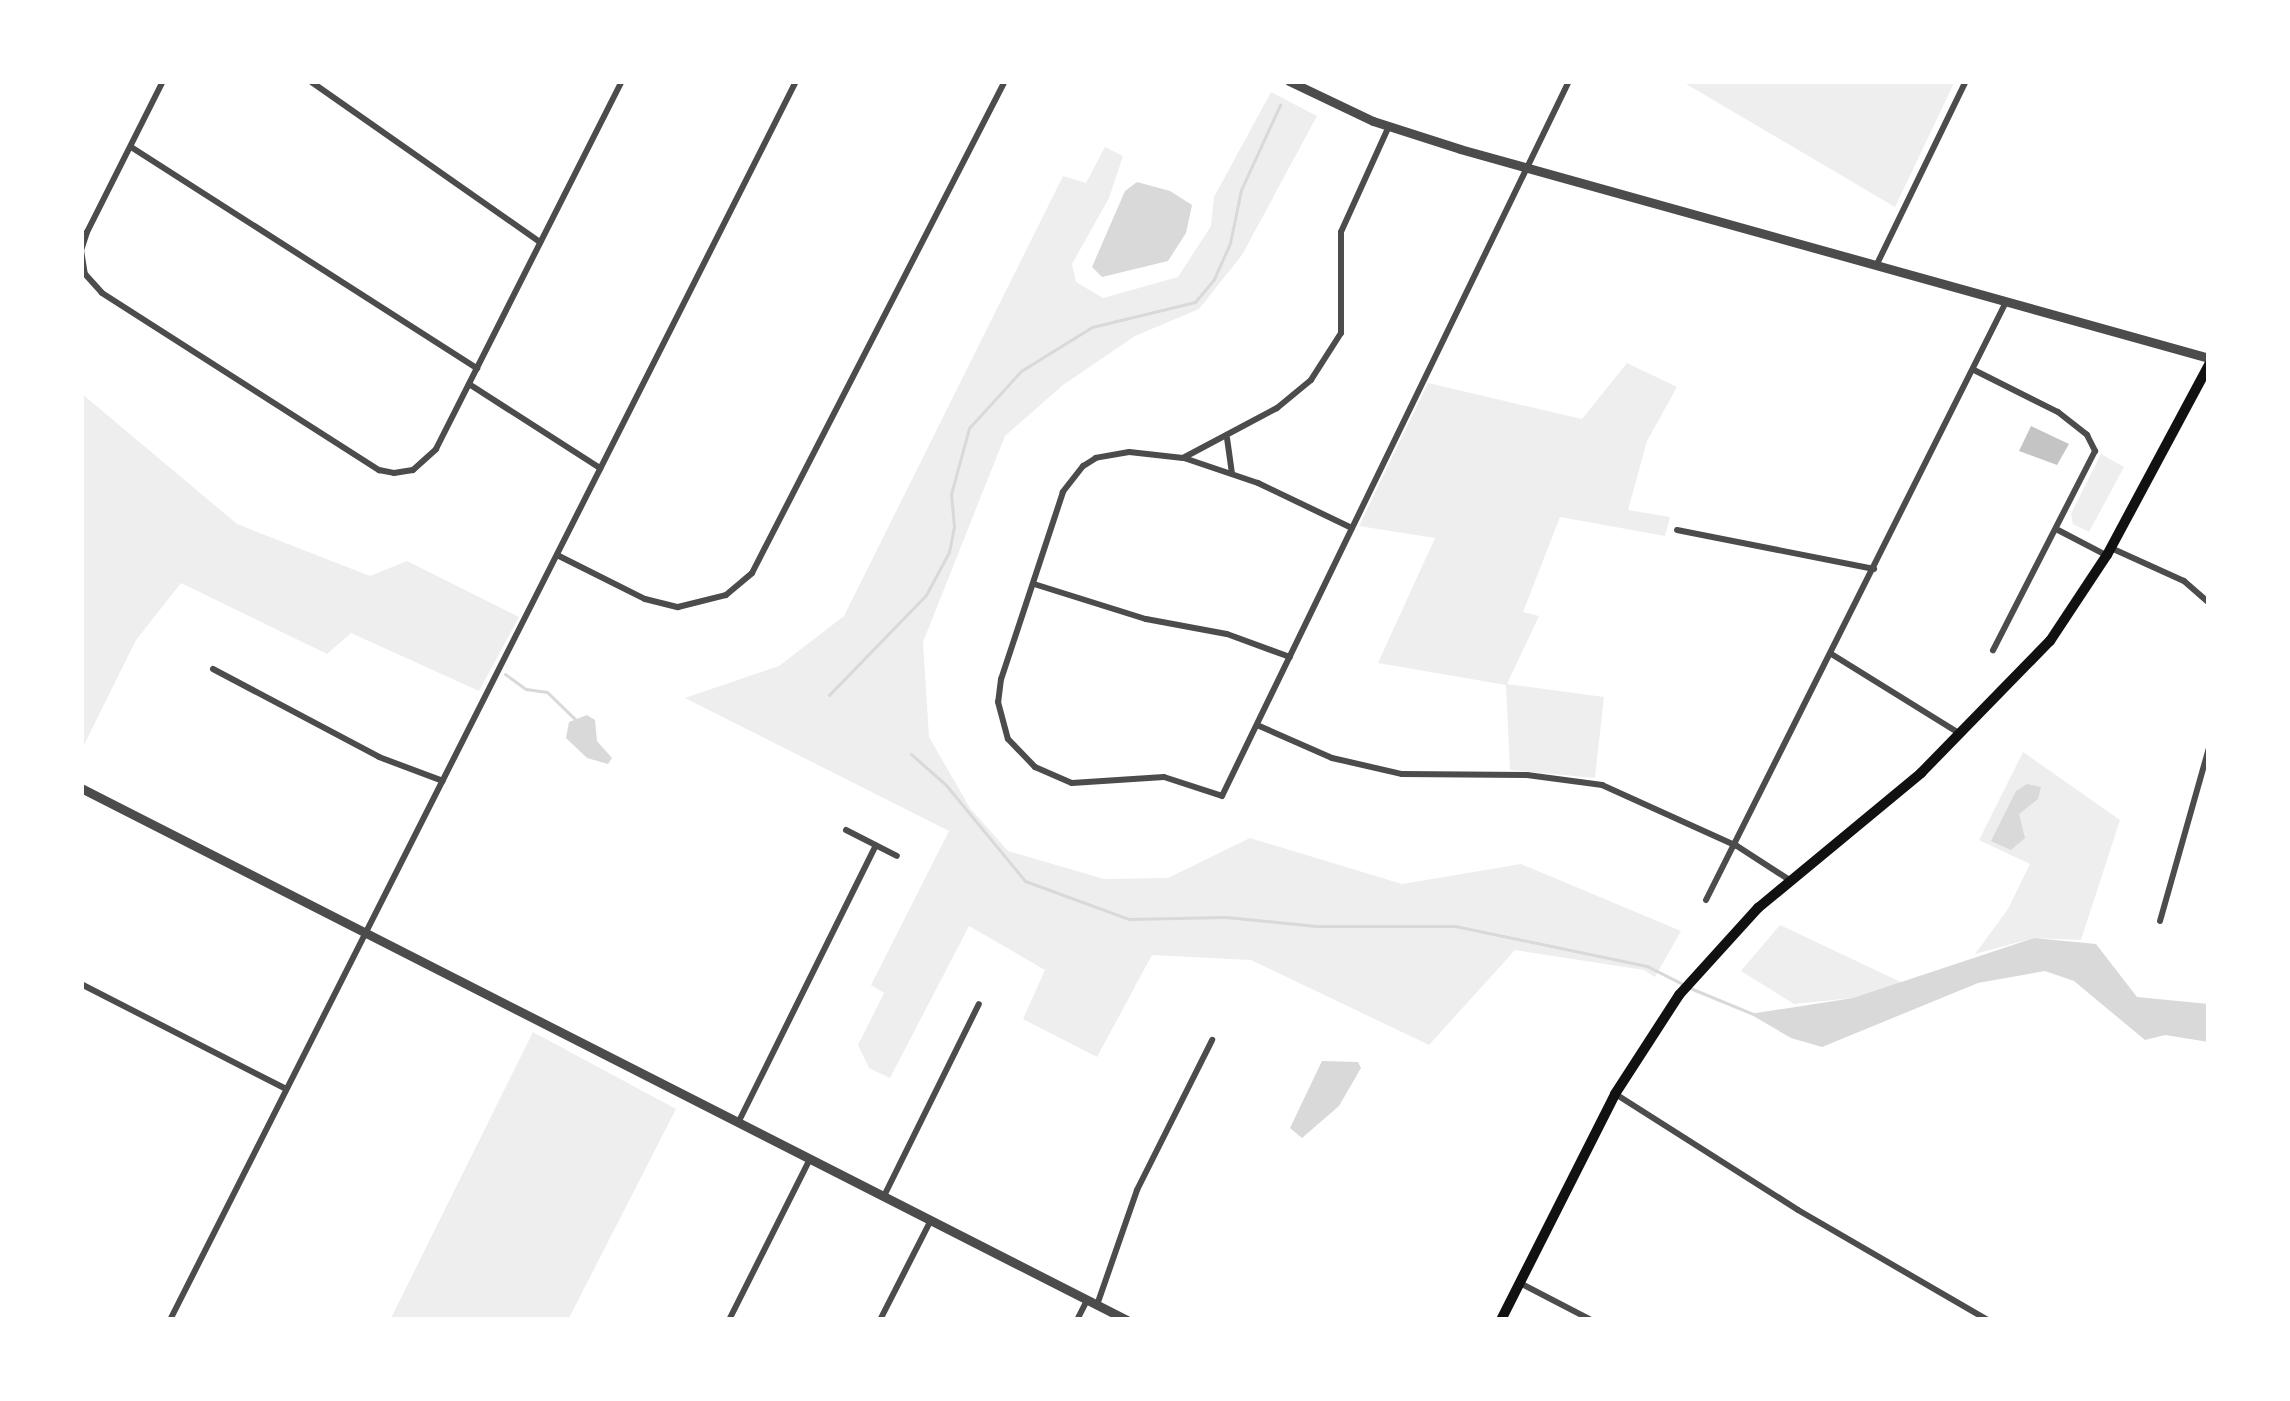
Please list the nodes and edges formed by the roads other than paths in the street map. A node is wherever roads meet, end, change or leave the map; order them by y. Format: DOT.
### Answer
graph roads {
  1 [pos="163,81"];
  2 [pos="310,81"];
  3 [pos="622,81"];
  4 [pos="796,81"];
  5 [pos="1005,81"];
  6 [pos="1289,81"];
  7 [pos="1569,81"];
  8 [pos="1966,81"];
  9 [pos="1389,126"];
  10 [pos="130,146"];
  11 [pos="1526,166"];
  12 [pos="84,231"];
  13 [pos="540,242"];
  14 [pos="1876,265"];
  15 [pos="2006,302"];
  16 [pos="2209,361"];
  17 [pos="477,368"];
  18 [pos="1974,370"];
  19 [pos="469,384"];
  20 [pos="1227,438"];
  21 [pos="1184,458"];
  22 [pos="600,468"];
  23 [pos="1232,472"];
  24 [pos="1352,528"];
  25 [pos="2056,529"];
  26 [pos="1677,530"];
  27 [pos="2109,552"];
  28 [pos="557,555"];
  29 [pos="1874,568"];
  30 [pos="1033,584"];
  31 [pos="2209,603"];
  32 [pos="1993,650"];
  33 [pos="1832,654"];
  34 [pos="1290,657"];
  35 [pos="213,669"];
  36 [pos="1257,725"];
  37 [pos="1962,735"];
  38 [pos="2209,748"];
  39 [pos="443,781"];
  40 [pos="81,788"];
  41 [pos="846,830"];
  42 [pos="876,845"];
  43 [pos="1737,846"];
  44 [pos="897,856"];
  45 [pos="1788,879"];
  46 [pos="1706,900"];
  47 [pos="2160,921"];
  48 [pos="365,933"];
  49 [pos="81,984"];
  50 [pos="979,1004"];
  51 [pos="1212,1040"];
  52 [pos="286,1089"];
  53 [pos="1615,1094"];
  54 [pos="738,1123"];
  55 [pos="811,1159"];
  56 [pos="884,1196"];
  57 [pos="931,1220"];
  58 [pos="1519,1282"];
  59 [pos="1095,1304"];
  60 [pos="1095,1319"];
  61 [pos="170,1320"];
  62 [pos="729,1320"];
  63 [pos="880,1320"];
  64 [pos="1078,1320"];
  65 [pos="1127,1320"];
  66 [pos="1501,1320"];
  67 [pos="1591,1320"];
  68 [pos="1988,1320"];
  1 -- 10 [label="street"];
  2 -- 13 [label="street"];
  3 -- 13 [label="street"];
  4 -- 22 [label="street"];
  5 -- 28 [label="street"];
  6 -- 9 [label="street"];
  7 -- 11 [label="street"];
  8 -- 14 [label="street"];
  9 -- 11 [label="street"];
  9 -- 20 [label="street"];
  10 -- 12 [label="street"];
  10 -- 17 [label="street"];
  11 -- 14 [label="street"];
  11 -- 24 [label="street"];
  12 -- 19 [label="street"];
  13 -- 17 [label="street"];
  14 -- 15 [label="street"];
  15 -- 16 [label="street"];
  15 -- 18 [label="street"];
  16 -- 27 [label="main road"];
  17 -- 19 [label="street"];
  18 -- 25 [label="street"];
  18 -- 29 [label="street"];
  19 -- 22 [label="street"];
  20 -- 21 [label="street"];
  20 -- 23 [label="street"];
  21 -- 23 [label="street"];
  21 -- 30 [label="street"];
  22 -- 28 [label="street"];
  23 -- 24 [label="street"];
  24 -- 34 [label="street"];
  25 -- 27 [label="street"];
  25 -- 32 [label="street"];
  26 -- 29 [label="street"];
  27 -- 31 [label="street"];
  27 -- 37 [label="main road"];
  28 -- 39 [label="street"];
  29 -- 33 [label="street"];
  30 -- 34 [label="street"];
  30 -- 36 [label="street"];
  33 -- 37 [label="street"];
  33 -- 43 [label="street"];
  34 -- 36 [label="street"];
  35 -- 39 [label="street"];
  36 -- 43 [label="street"];
  37 -- 45 [label="main road"];
  38 -- 47 [label="street"];
  39 -- 48 [label="street"];
  40 -- 48 [label="street"];
  41 -- 42 [label="street"];
  42 -- 44 [label="street"];
  42 -- 54 [label="street"];
  43 -- 45 [label="street"];
  43 -- 46 [label="street"];
  45 -- 53 [label="main road"];
  48 -- 52 [label="street"];
  48 -- 54 [label="street"];
  49 -- 52 [label="street"];
  50 -- 56 [label="street"];
  51 -- 59 [label="street"];
  52 -- 61 [label="street"];
  53 -- 58 [label="main road"];
  53 -- 68 [label="street"];
  54 -- 55 [label="street"];
  55 -- 56 [label="street"];
  55 -- 62 [label="street"];
  56 -- 57 [label="street"];
  57 -- 59 [label="street"];
  57 -- 63 [label="street"];
  58 -- 66 [label="main road"];
  58 -- 67 [label="street"];
  59 -- 60 [label="street"];
  59 -- 64 [label="street"];
  59 -- 65 [label="street"];
}
